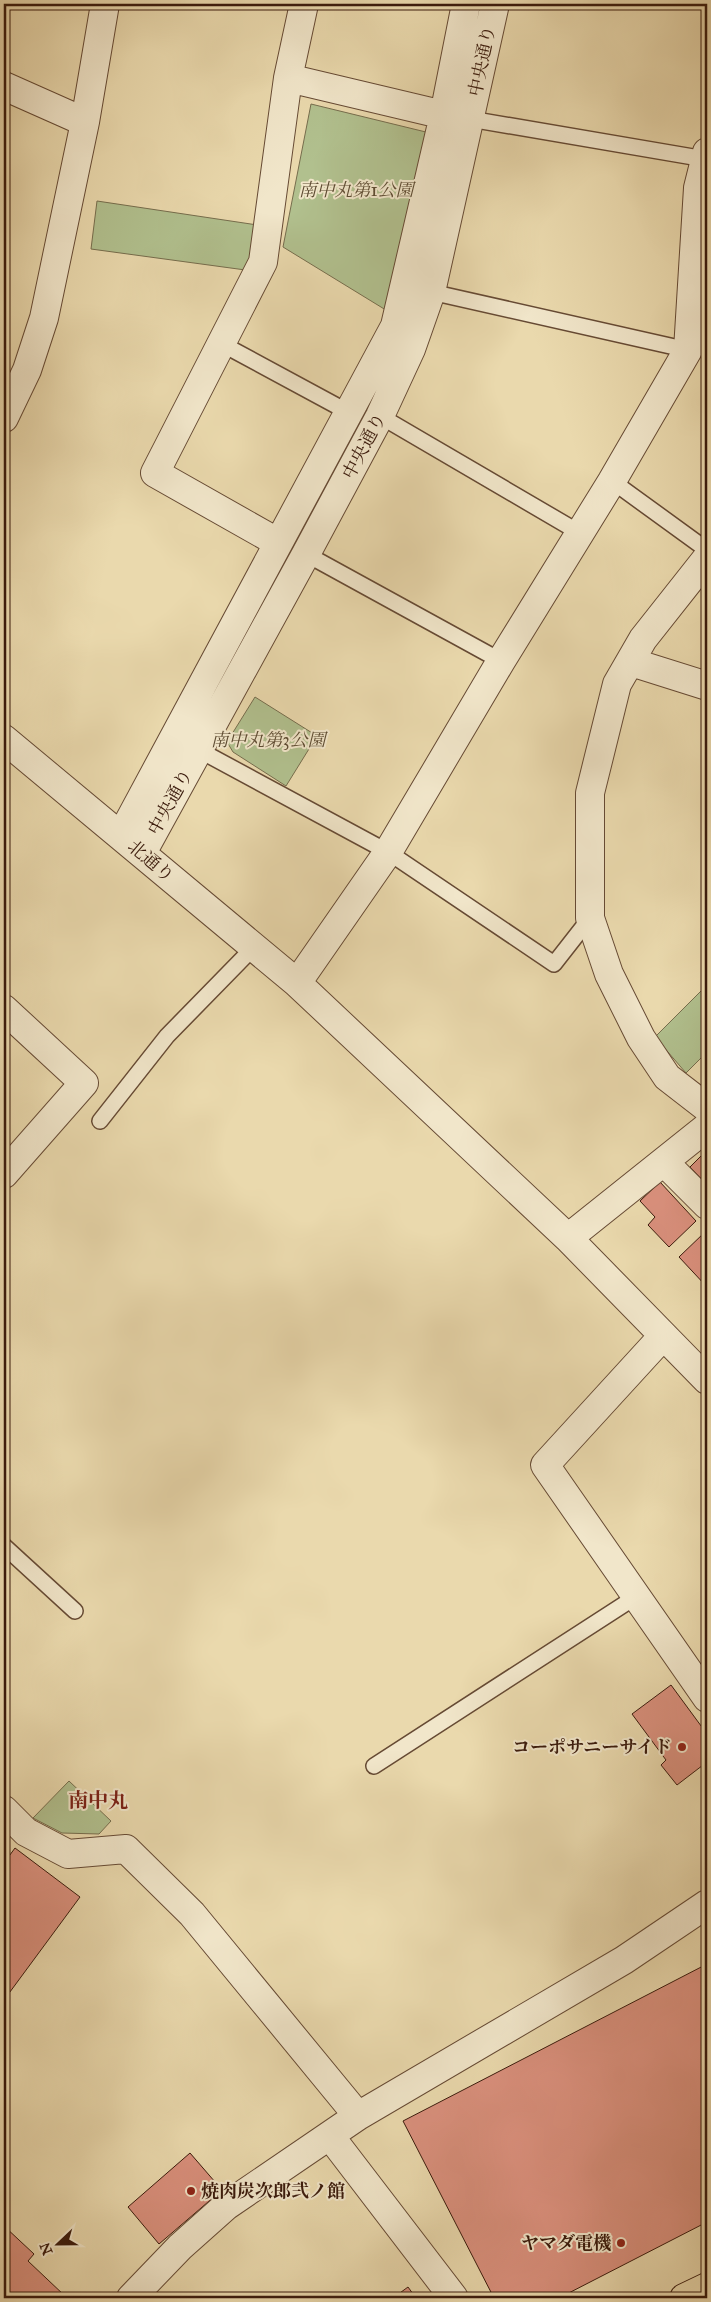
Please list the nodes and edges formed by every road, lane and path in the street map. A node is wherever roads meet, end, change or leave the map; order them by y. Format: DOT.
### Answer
graph roads {
  1 [pos="105,4"];
  2 [pos="304,4"];
  3 [pos="466,4"];
  4 [pos="494,4"];
  5 [pos="288,78"];
  6 [pos="4,86"];
  7 [pos="457,117"];
  8 [pos="85,122"];
  9 [pos="706,156"];
  10 [pos="431,292"];
  11 [pos="222,344"];
  12 [pos="688,350"];
  13 [pos="348,412"];
  14 [pos="380,416"];
  15 [pos="4,418"];
  16 [pos="612,481"];
  17 [pos="580,533"];
  18 [pos="278,542"];
  19 [pos="707,550"];
  20 [pos="306,554"];
  21 [pos="707,558"];
  22 [pos="501,661"];
  23 [pos="630,662"];
  24 [pos="707,686"];
  25 [pos="4,739"];
  26 [pos="198,750"];
  27 [pos="120,836"];
  28 [pos="388,852"];
  29 [pos="142,853"];
  30 [pos="590,918"];
  31 [pos="254,947"];
  32 [pos="297,982"];
  33 [pos="4,1009"];
  34 [pos="707,1112"];
  35 [pos="100,1121"];
  36 [pos="664,1162"];
  37 [pos="4,1174"];
  38 [pos="707,1205"];
  39 [pos="568,1238"];
  40 [pos="663,1336"];
  41 [pos="707,1380"];
  42 [pos="4,1546"];
  43 [pos="637,1596"];
  44 [pos="75,1611"];
  45 [pos="707,1698"];
  46 [pos="374,1766"];
  47 [pos="4,1810"];
  48 [pos="707,1904"];
  49 [pos="358,2116"];
  50 [pos="330,2136"];
  51 [pos="707,2287"];
  52 [pos="131,2298"];
  53 [pos="454,2298"];
  54 [pos="684,2298"];
  1 -- 8 [label="street"];
  2 -- 5 [label="street"];
  3 -- 7 [label="street, 中央通り"];
  4 -- 7 [label="street, 中央通り"];
  5 -- 7 [label="street"];
  5 -- 11 [label="street"];
  6 -- 8 [label="street"];
  7 -- 9 [label="lane"];
  7 -- 10 [label="street, 中央通り"];
  7 -- 13 [label="street, 中央通り"];
  8 -- 15 [label="street"];
  9 -- 12 [label="street"];
  10 -- 12 [label="lane"];
  10 -- 14 [label="street, 中央通り"];
  11 -- 13 [label="lane"];
  11 -- 18 [label="street"];
  12 -- 16 [label="street"];
  13 -- 18 [label="street, 中央通り"];
  14 -- 17 [label="lane"];
  14 -- 20 [label="street, 中央通り"];
  16 -- 17 [label="street"];
  16 -- 19 [label="lane"];
  17 -- 22 [label="street"];
  18 -- 27 [label="street, 中央通り"];
  20 -- 22 [label="lane"];
  20 -- 26 [label="street, 中央通り"];
  21 -- 23 [label="street"];
  22 -- 28 [label="street"];
  23 -- 24 [label="street"];
  23 -- 30 [label="street"];
  25 -- 27 [label="street, 北通り"];
  26 -- 28 [label="lane"];
  26 -- 29 [label="street, 中央通り"];
  27 -- 29 [label="street, 北通り"];
  28 -- 30 [label="lane"];
  28 -- 32 [label="street"];
  29 -- 31 [label="street, 北通り"];
  30 -- 34 [label="street"];
  31 -- 32 [label="street, 北通り"];
  31 -- 35 [label="lane"];
  32 -- 39 [label="street, 北通り"];
  33 -- 37 [label="street"];
  34 -- 36 [label="street"];
  36 -- 38 [label="street"];
  36 -- 39 [label="street"];
  39 -- 40 [label="street, 北通り"];
  40 -- 41 [label="street, 北通り"];
  40 -- 43 [label="street"];
  42 -- 44 [label="lane"];
  43 -- 45 [label="street"];
  43 -- 46 [label="lane"];
  47 -- 49 [label="street"];
  48 -- 49 [label="street"];
  49 -- 50 [label="street"];
  50 -- 52 [label="street"];
  50 -- 53 [label="street"];
  51 -- 54 [label="main road"];
}
